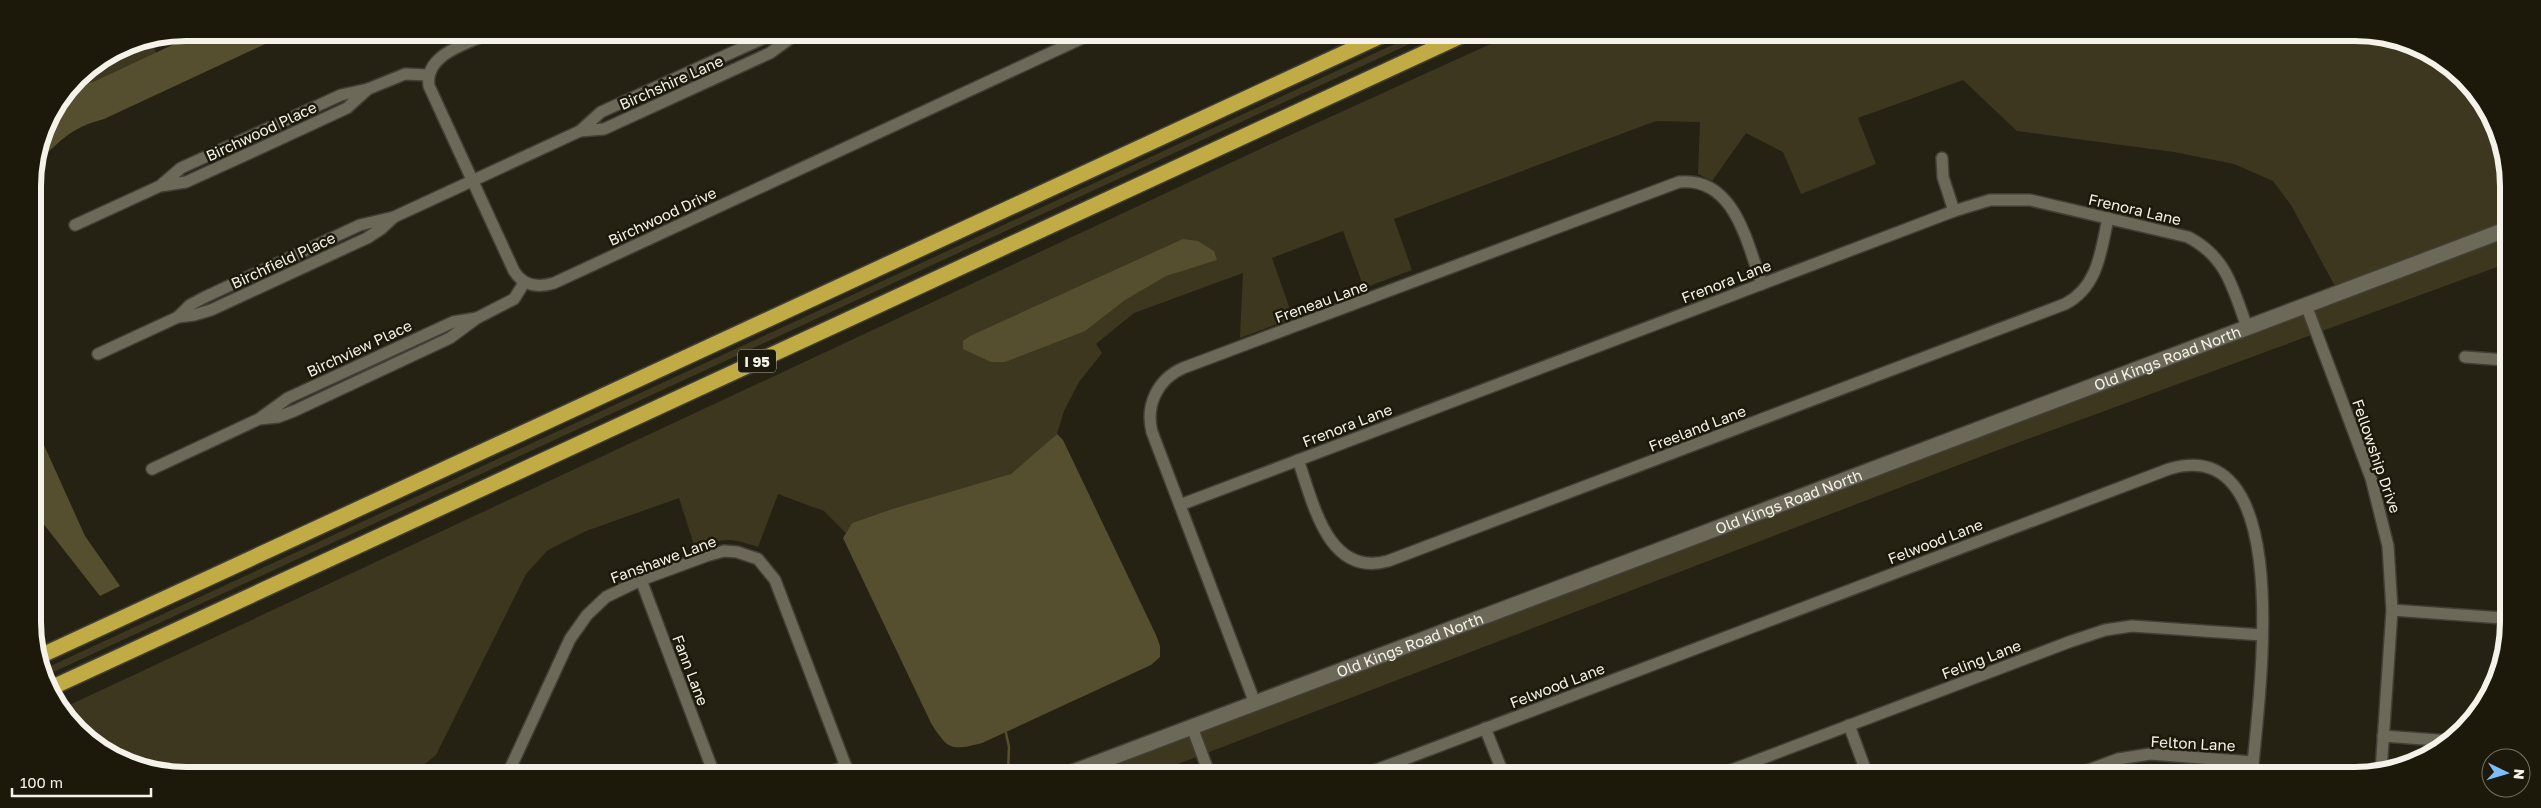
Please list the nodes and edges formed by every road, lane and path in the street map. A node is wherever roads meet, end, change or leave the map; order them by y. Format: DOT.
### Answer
graph roads {
  1 [pos="1369,41"];
  2 [pos="1449,41"];
  3 [pos="472,42"];
  4 [pos="756,42"];
  5 [pos="785,42"];
  6 [pos="1075,42"];
  7 [pos="428,75"];
  8 [pos="580,131"];
  9 [pos="1942,158"];
  10 [pos="471,181"];
  11 [pos="1954,211"];
  12 [pos="2108,218"];
  13 [pos="76,225"];
  14 [pos="2500,232"];
  15 [pos="524,283"];
  16 [pos="1762,284"];
  17 [pos="2306,305"];
  18 [pos="2247,327"];
  19 [pos="98,354"];
  20 [pos="2465,357"];
  21 [pos="2500,360"];
  22 [pos="1298,460"];
  23 [pos="152,469"];
  24 [pos="1180,505"];
  25 [pos="641,580"];
  26 [pos="2392,610"];
  27 [pos="2500,618"];
  28 [pos="2262,635"];
  29 [pos="45,654"];
  30 [pos="56,686"];
  31 [pos="1255,703"];
  32 [pos="1848,725"];
  33 [pos="1192,727"];
  34 [pos="1485,728"];
  35 [pos="2383,736"];
  36 [pos="2438,740"];
  37 [pos="2253,762"];
  38 [pos="2381,764"];
  39 [pos="1385,766"];
  40 [pos="1500,766"];
  41 [pos="1751,766"];
  42 [pos="1864,766"];
  43 [pos="2105,766"];
  44 [pos="2253,766"];
  45 [pos="512,767"];
  46 [pos="711,767"];
  47 [pos="846,767"];
  48 [pos="1087,767"];
  49 [pos="1207,767"];
  1 -- 29 [label="highway, I 95"];
  2 -- 30 [label="highway, I 95"];
  3 -- 7 [label="street"];
  4 -- 8 [label="street, Birchshire Lane"];
  5 -- 8 [label="street, Birchshire Lane"];
  6 -- 15 [label="street, Birchwood Drive"];
  7 -- 10 [label="street"];
  7 -- 13 [label="street, Birchwood Place"];
  8 -- 10 [label="street, Birchshire Lane"];
  9 -- 11 [label="street"];
  10 -- 15 [label="street"];
  10 -- 19 [label="street, Birchfield Place"];
  11 -- 12 [label="street, Frenora Lane"];
  11 -- 16 [label="street, Frenora Lane"];
  12 -- 18 [label="street, Frenora Lane"];
  12 -- 22 [label="street, Freeland Lane"];
  14 -- 17 [label="street, Old Kings Road North"];
  15 -- 23 [label="street, Birchview Place"];
  16 -- 22 [label="street, Frenora Lane"];
  16 -- 24 [label="street, Freneau Lane"];
  17 -- 18 [label="street, Old Kings Road North"];
  17 -- 26 [label="street, Fellowship Drive"];
  18 -- 31 [label="street, Old Kings Road North"];
  20 -- 21 [label="street"];
  22 -- 24 [label="street, Frenora Lane"];
  24 -- 31 [label="street, Freneau Lane"];
  25 -- 45 [label="street, Fanshawe Lane"];
  25 -- 46 [label="street, Fann Lane"];
  25 -- 47 [label="street, Fanshawe Lane"];
  26 -- 27 [label="street"];
  26 -- 35 [label="street, Fellowship Drive"];
  28 -- 32 [label="street, Feling Lane"];
  28 -- 34 [label="street, Felwood Lane"];
  28 -- 37 [label="street, Felwood Lane"];
  31 -- 33 [label="street, Old Kings Road North"];
  32 -- 41 [label="street, Feling Lane"];
  32 -- 42 [label="street"];
  33 -- 48 [label="street, Old Kings Road North"];
  33 -- 49 [label="street"];
  34 -- 39 [label="street, Felwood Lane"];
  34 -- 40 [label="street"];
  35 -- 36 [label="street"];
  35 -- 38 [label="street, Fellowship Drive"];
  37 -- 43 [label="street, Felton Lane"];
  37 -- 44 [label="street, Felwood Lane"];
}
